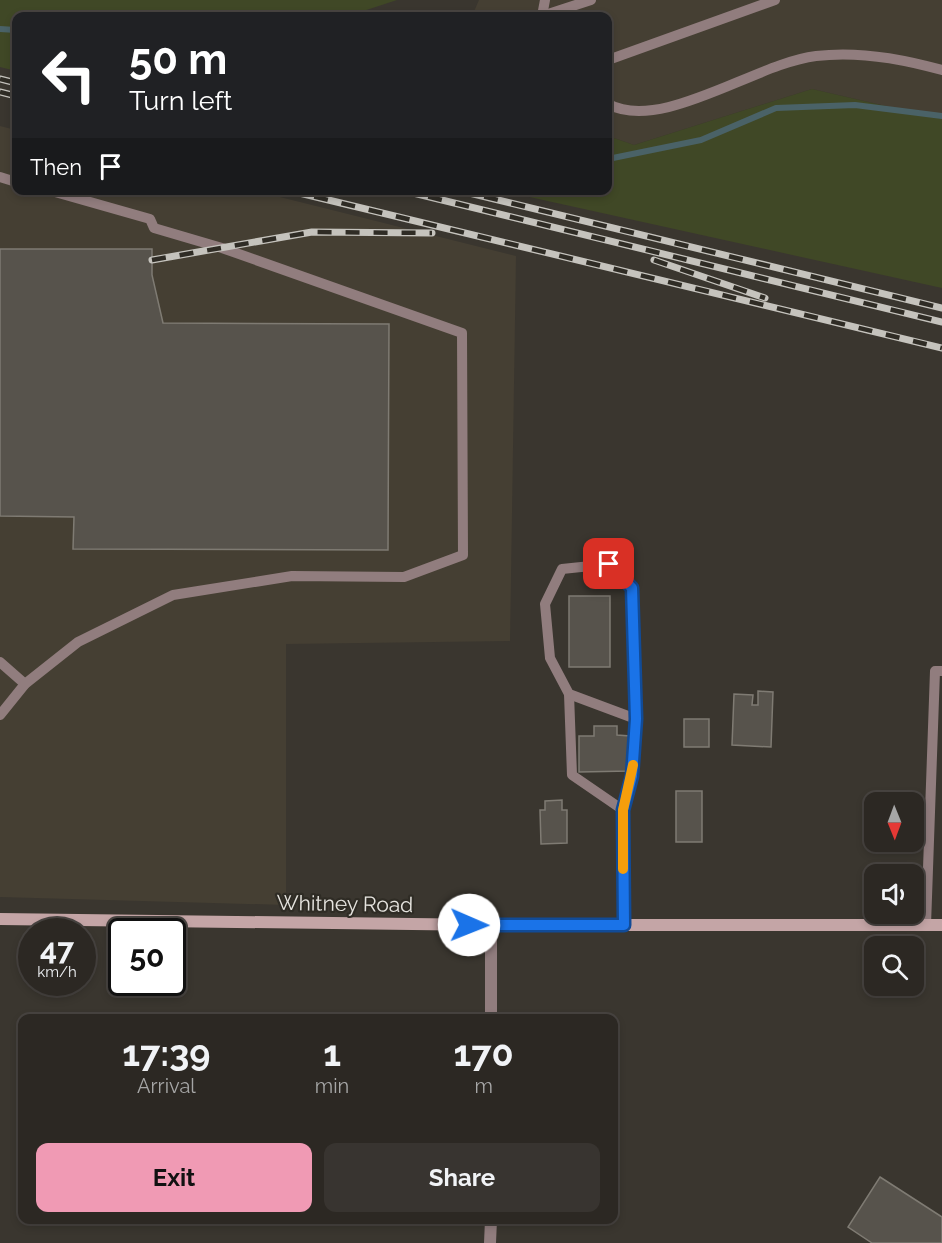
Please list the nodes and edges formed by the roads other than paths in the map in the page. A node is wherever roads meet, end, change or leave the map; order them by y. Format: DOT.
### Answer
graph roads {
  1 [pos="591,0"];
  2 [pos="775,0"];
  3 [pos="554,12"];
  4 [pos="612,59"];
  5 [pos="942,70"];
  6 [pos="612,105"];
  7 [pos="66,195"];
  8 [pos="0,662"];
  9 [pos="942,671"];
  10 [pos="25,684"];
  11 [pos="569,694"];
  12 [pos="0,715"];
  13 [pos="636,719"];
  14 [pos="623,810"];
  15 [pos="0,919"];
  16 [pos="624,925"];
  17 [pos="926,925"];
  18 [pos="942,925"];
  19 [pos="491,926"];
  20 [pos="491,1014"];
  21 [pos="490,1224"];
  22 [pos="490,1243"];
  1 -- 3 [label="lane"];
  2 -- 4 [label="lane"];
  5 -- 6 [label="lane"];
  7 -- 10 [label="lane"];
  8 -- 10 [label="lane"];
  9 -- 17 [label="lane"];
  10 -- 12 [label="lane"];
  11 -- 13 [label="lane"];
  11 -- 13 [label="lane"];
  11 -- 14 [label="lane"];
  13 -- 14 [label="lane"];
  14 -- 16 [label="lane"];
  15 -- 19 [label="main road, Whitney Road"];
  16 -- 17 [label="main road, Whitney Road"];
  16 -- 19 [label="main road, Whitney Road"];
  17 -- 18 [label="main road, Whitney Road"];
  19 -- 20 [label="street"];
  21 -- 22 [label="street"];
}
